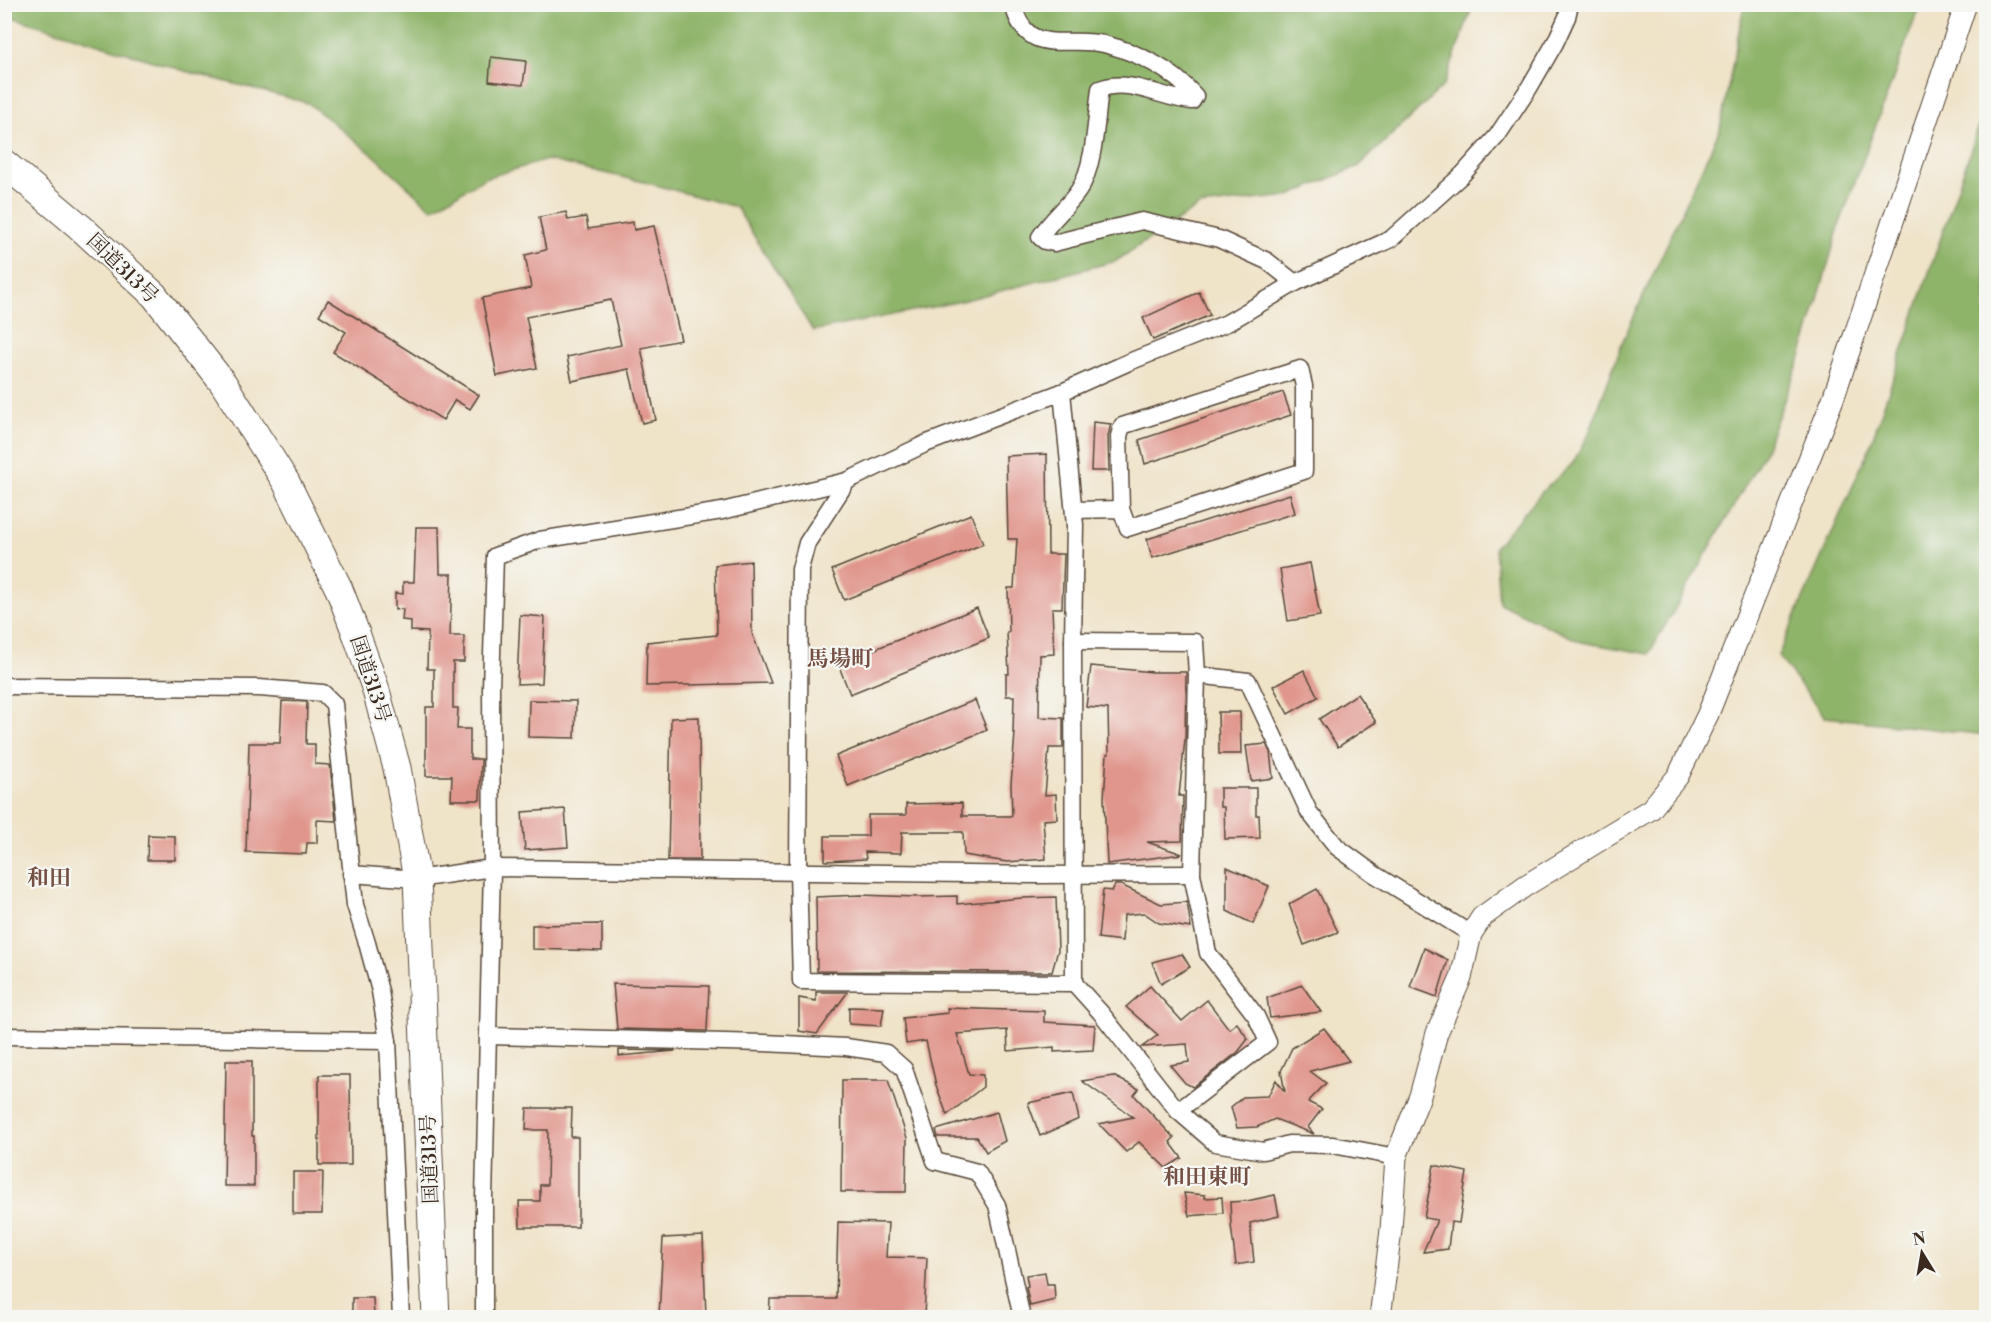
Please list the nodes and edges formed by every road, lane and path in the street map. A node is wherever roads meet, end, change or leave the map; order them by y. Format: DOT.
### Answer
graph roads {
  1 [pos="1013,4"];
  2 [pos="1570,4"];
  3 [pos="1966,4"];
  4 [pos="4,163"];
  5 [pos="1295,283"];
  6 [pos="1062,392"];
  7 [pos="847,482"];
  8 [pos="1121,509"];
  9 [pos="1074,510"];
  10 [pos="1073,640"];
  11 [pos="1197,675"];
  12 [pos="4,686"];
  13 [pos="492,868"];
  14 [pos="798,871"];
  15 [pos="351,874"];
  16 [pos="1192,874"];
  17 [pos="1074,875"];
  18 [pos="417,879"];
  19 [pos="1471,934"];
  20 [pos="1074,983"];
  21 [pos="4,1036"];
  22 [pos="488,1036"];
  23 [pos="388,1041"];
  24 [pos="1178,1111"];
  25 [pos="1396,1157"];
  26 [pos="401,1317"];
  27 [pos="436,1317"];
  28 [pos="484,1317"];
  29 [pos="1022,1317"];
  30 [pos="1380,1317"];
  1 -- 5 [label="street"];
  2 -- 5 [label="street"];
  3 -- 19 [label="street"];
  4 -- 18 [label="highway, 国道313号"];
  5 -- 6 [label="street"];
  6 -- 7 [label="street"];
  6 -- 9 [label="street"];
  7 -- 13 [label="street"];
  7 -- 14 [label="street"];
  8 -- 8 [label="street"];
  8 -- 9 [label="street"];
  9 -- 10 [label="street"];
  10 -- 11 [label="street"];
  10 -- 17 [label="street"];
  11 -- 16 [label="street"];
  11 -- 19 [label="street"];
  12 -- 15 [label="street"];
  13 -- 14 [label="street"];
  13 -- 18 [label="street"];
  13 -- 22 [label="street"];
  14 -- 17 [label="street"];
  14 -- 20 [label="street"];
  15 -- 18 [label="street"];
  15 -- 23 [label="street"];
  16 -- 17 [label="street"];
  16 -- 24 [label="street"];
  17 -- 20 [label="street"];
  18 -- 27 [label="highway, 国道313号"];
  19 -- 25 [label="street"];
  20 -- 24 [label="street"];
  21 -- 23 [label="street"];
  22 -- 28 [label="street"];
  22 -- 29 [label="street"];
  23 -- 26 [label="street"];
  24 -- 25 [label="street"];
  25 -- 30 [label="street"];
}
